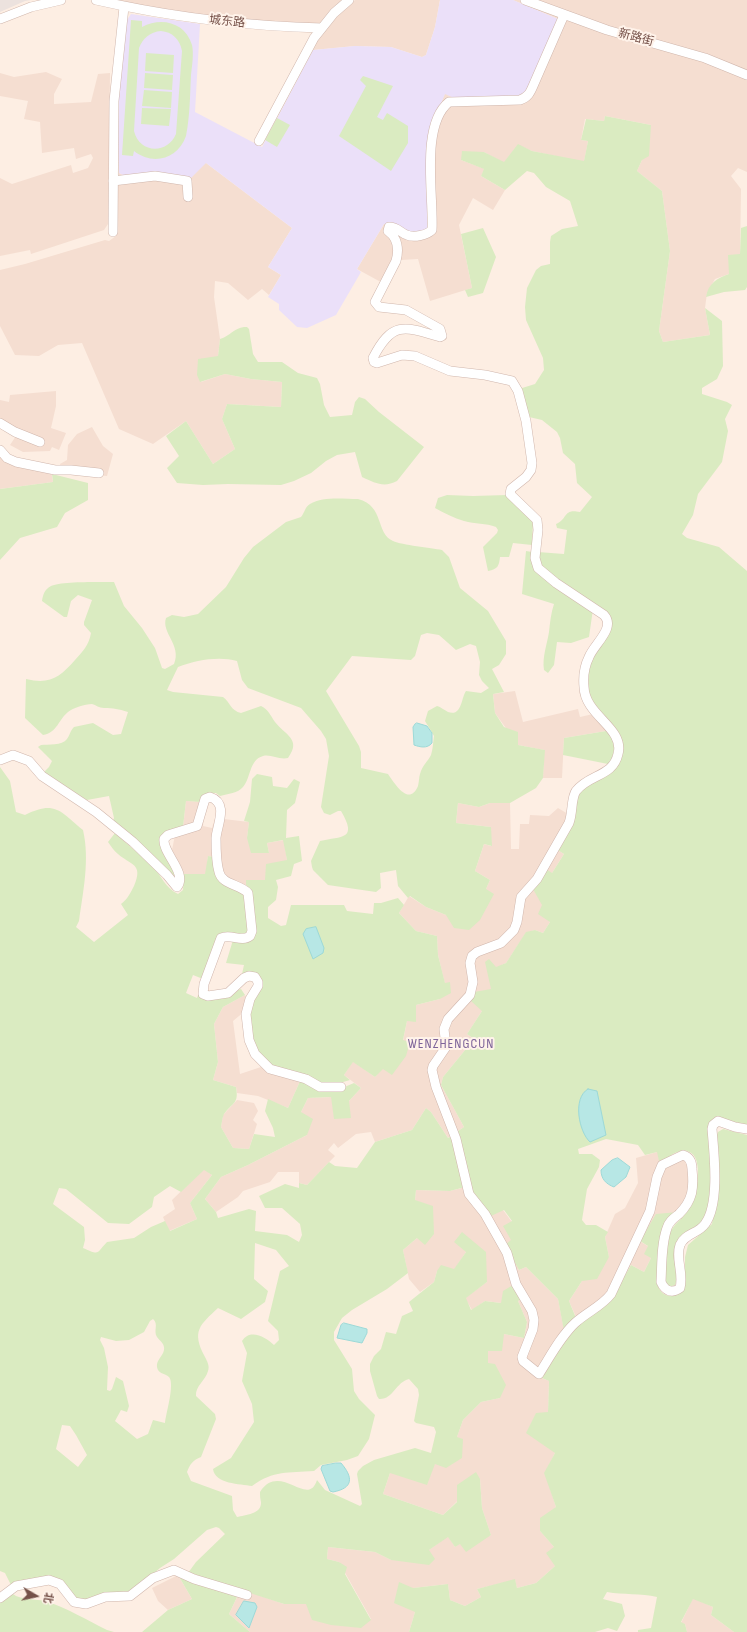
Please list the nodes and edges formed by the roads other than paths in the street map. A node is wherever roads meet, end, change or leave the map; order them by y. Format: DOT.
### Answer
graph roads {
  1 [pos="61,0"];
  2 [pos="96,0"];
  3 [pos="349,0"];
  4 [pos="525,0"];
  5 [pos="124,6"];
  6 [pos="564,15"];
  7 [pos="0,19"];
  8 [pos="322,28"];
  9 [pos="747,75"];
  10 [pos="259,141"];
  11 [pos="113,181"];
  12 [pos="188,197"];
  13 [pos="113,232"];
  14 [pos="0,423"];
  15 [pos="40,442"];
  16 [pos="0,450"];
  17 [pos="99,474"];
  18 [pos="0,760"];
  19 [pos="341,1087"];
  20 [pos="747,1129"];
  21 [pos="247,1595"];
  22 [pos="0,1598"];
  1 -- 7 [label="street"];
  2 -- 5 [label="street, 城东路"];
  3 -- 8 [label="street"];
  4 -- 6 [label="street, 新路街"];
  5 -- 8 [label="street, 城东路"];
  5 -- 11 [label="street"];
  6 -- 9 [label="street, 新路街"];
  6 -- 20 [label="street"];
  8 -- 10 [label="street"];
  11 -- 12 [label="street"];
  11 -- 13 [label="street"];
  14 -- 15 [label="street"];
  16 -- 17 [label="street"];
  18 -- 19 [label="street"];
  21 -- 22 [label="street"];
}
